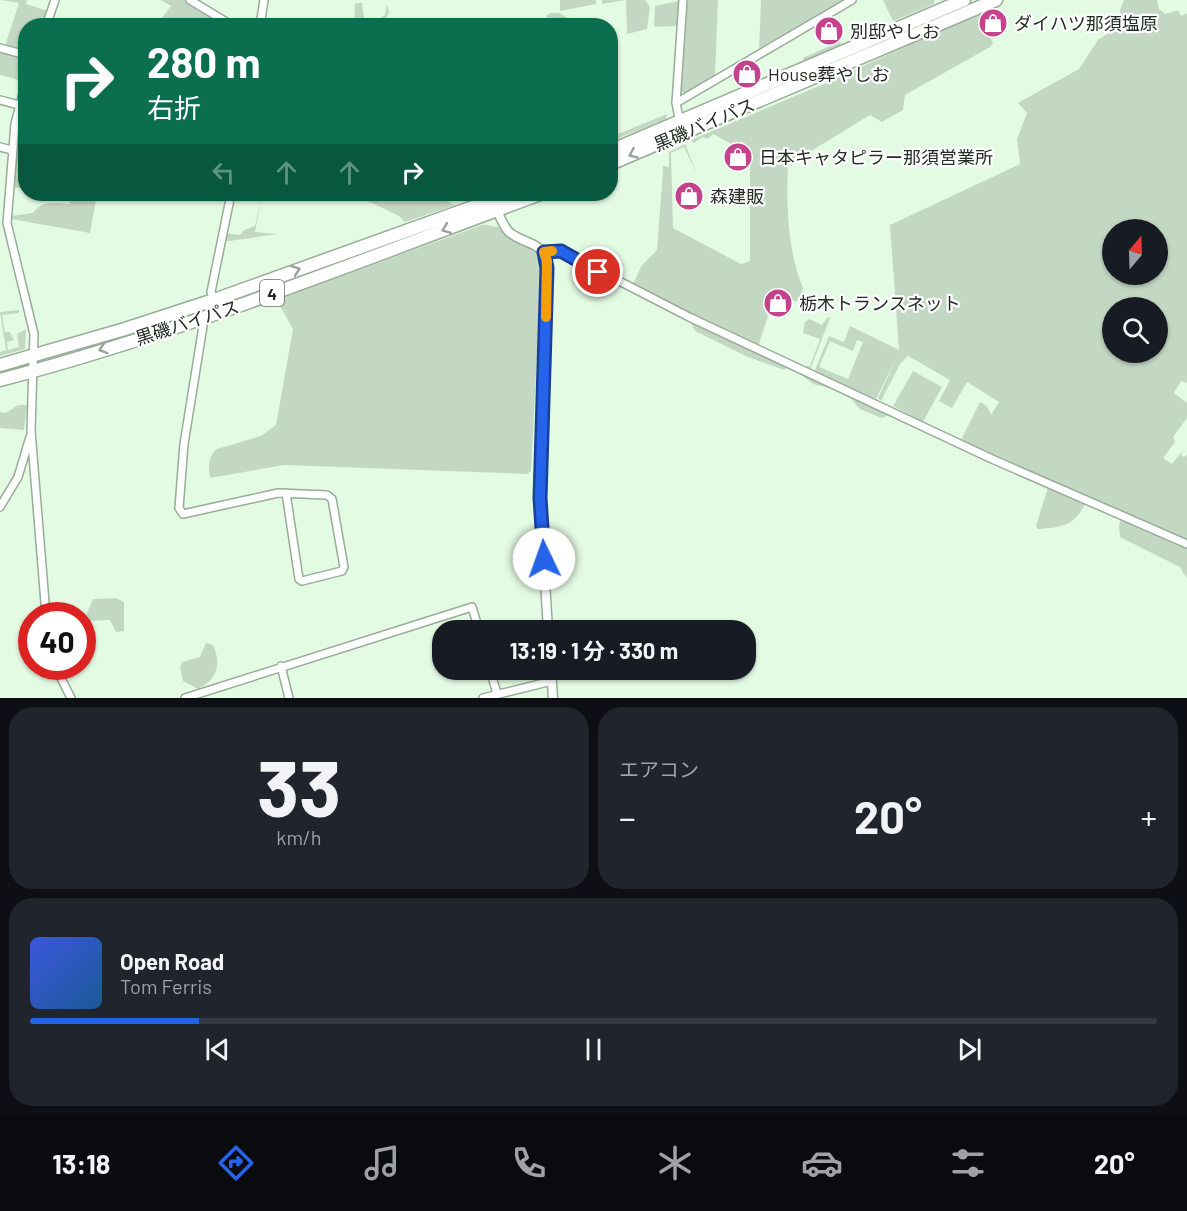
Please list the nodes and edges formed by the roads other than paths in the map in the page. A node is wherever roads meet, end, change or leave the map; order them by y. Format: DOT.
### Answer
graph roads {
  1 [pos="55,0"];
  2 [pos="190,0"];
  3 [pos="264,0"];
  4 [pos="683,0"];
  5 [pos="852,0"];
  6 [pos="964,0"];
  7 [pos="996,0"];
  8 [pos="49,18"];
  9 [pos="220,18"];
  10 [pos="261,18"];
  11 [pos="0,48"];
  12 [pos="18,53"];
  13 [pos="0,100"];
  14 [pos="676,103"];
  15 [pos="18,105"];
  16 [pos="681,128"];
  17 [pos="0,147"];
  18 [pos="618,148"];
  19 [pos="12,150"];
  20 [pos="618,160"];
  21 [pos="230,201"];
  22 [pos="500,201"];
  23 [pos="511,201"];
  24 [pos="495,205"];
  25 [pos="544,252"];
  26 [pos="214,300"];
  27 [pos="200,318"];
  28 [pos="35,355"];
  29 [pos="0,365"];
  30 [pos="33,372"];
  31 [pos="0,380"];
  32 [pos="31,432"];
  33 [pos="286,493"];
  34 [pos="0,507"];
  35 [pos="1187,544"];
  36 [pos="45,602"];
  37 [pos="476,620"];
  38 [pos="547,620"];
  39 [pos="280,666"];
  40 [pos="62,680"];
  41 [pos="493,680"];
  42 [pos="552,681"];
  43 [pos="497,694"];
  44 [pos="71,698"];
  45 [pos="185,698"];
  46 [pos="289,698"];
  47 [pos="483,698"];
  48 [pos="553,698"];
  1 -- 8 [label="street"];
  2 -- 9 [label="street"];
  3 -- 10 [label="street"];
  4 -- 14 [label="street"];
  5 -- 14 [label="street"];
  6 -- 16 [label="highway, 黒磯バイパス"];
  7 -- 16 [label="highway, 黒磯バイパス"];
  11 -- 12 [label="street"];
  13 -- 15 [label="street"];
  14 -- 16 [label="street"];
  15 -- 19 [label="street"];
  16 -- 18 [label="highway, 黒磯バイパス"];
  16 -- 20 [label="highway, 黒磯バイパス, one-way"];
  17 -- 19 [label="street"];
  19 -- 28 [label="street"];
  21 -- 26 [label="street"];
  22 -- 24 [label="highway, 黒磯バイパス / 4"];
  23 -- 24 [label="highway, 黒磯バイパス / 4"];
  24 -- 25 [label="street"];
  26 -- 24 [label="highway, 黒磯バイパス / 4, one-way"];
  24 -- 27 [label="highway, 黒磯バイパス / 4, one-way"];
  25 -- 35 [label="street"];
  25 -- 38 [label="street"];
  26 -- 28 [label="highway, 黒磯バイパス / 4"];
  27 -- 30 [label="highway, 黒磯バイパス / 4, one-way"];
  27 -- 33 [label="street"];
  28 -- 29 [label="highway, 黒磯バイパス / 4"];
  28 -- 30 [label="street"];
  30 -- 31 [label="highway, 黒磯バイパス / 4"];
  30 -- 32 [label="street"];
  32 -- 34 [label="street"];
  32 -- 36 [label="street"];
  33 -- 33 [label="street"];
  37 -- 39 [label="street"];
  39 -- 45 [label="street"];
  39 -- 46 [label="street"];
  40 -- 44 [label="street"];
  41 -- 43 [label="street"];
  42 -- 43 [label="street"];
  42 -- 48 [label="street"];
  43 -- 47 [label="street"];
}
